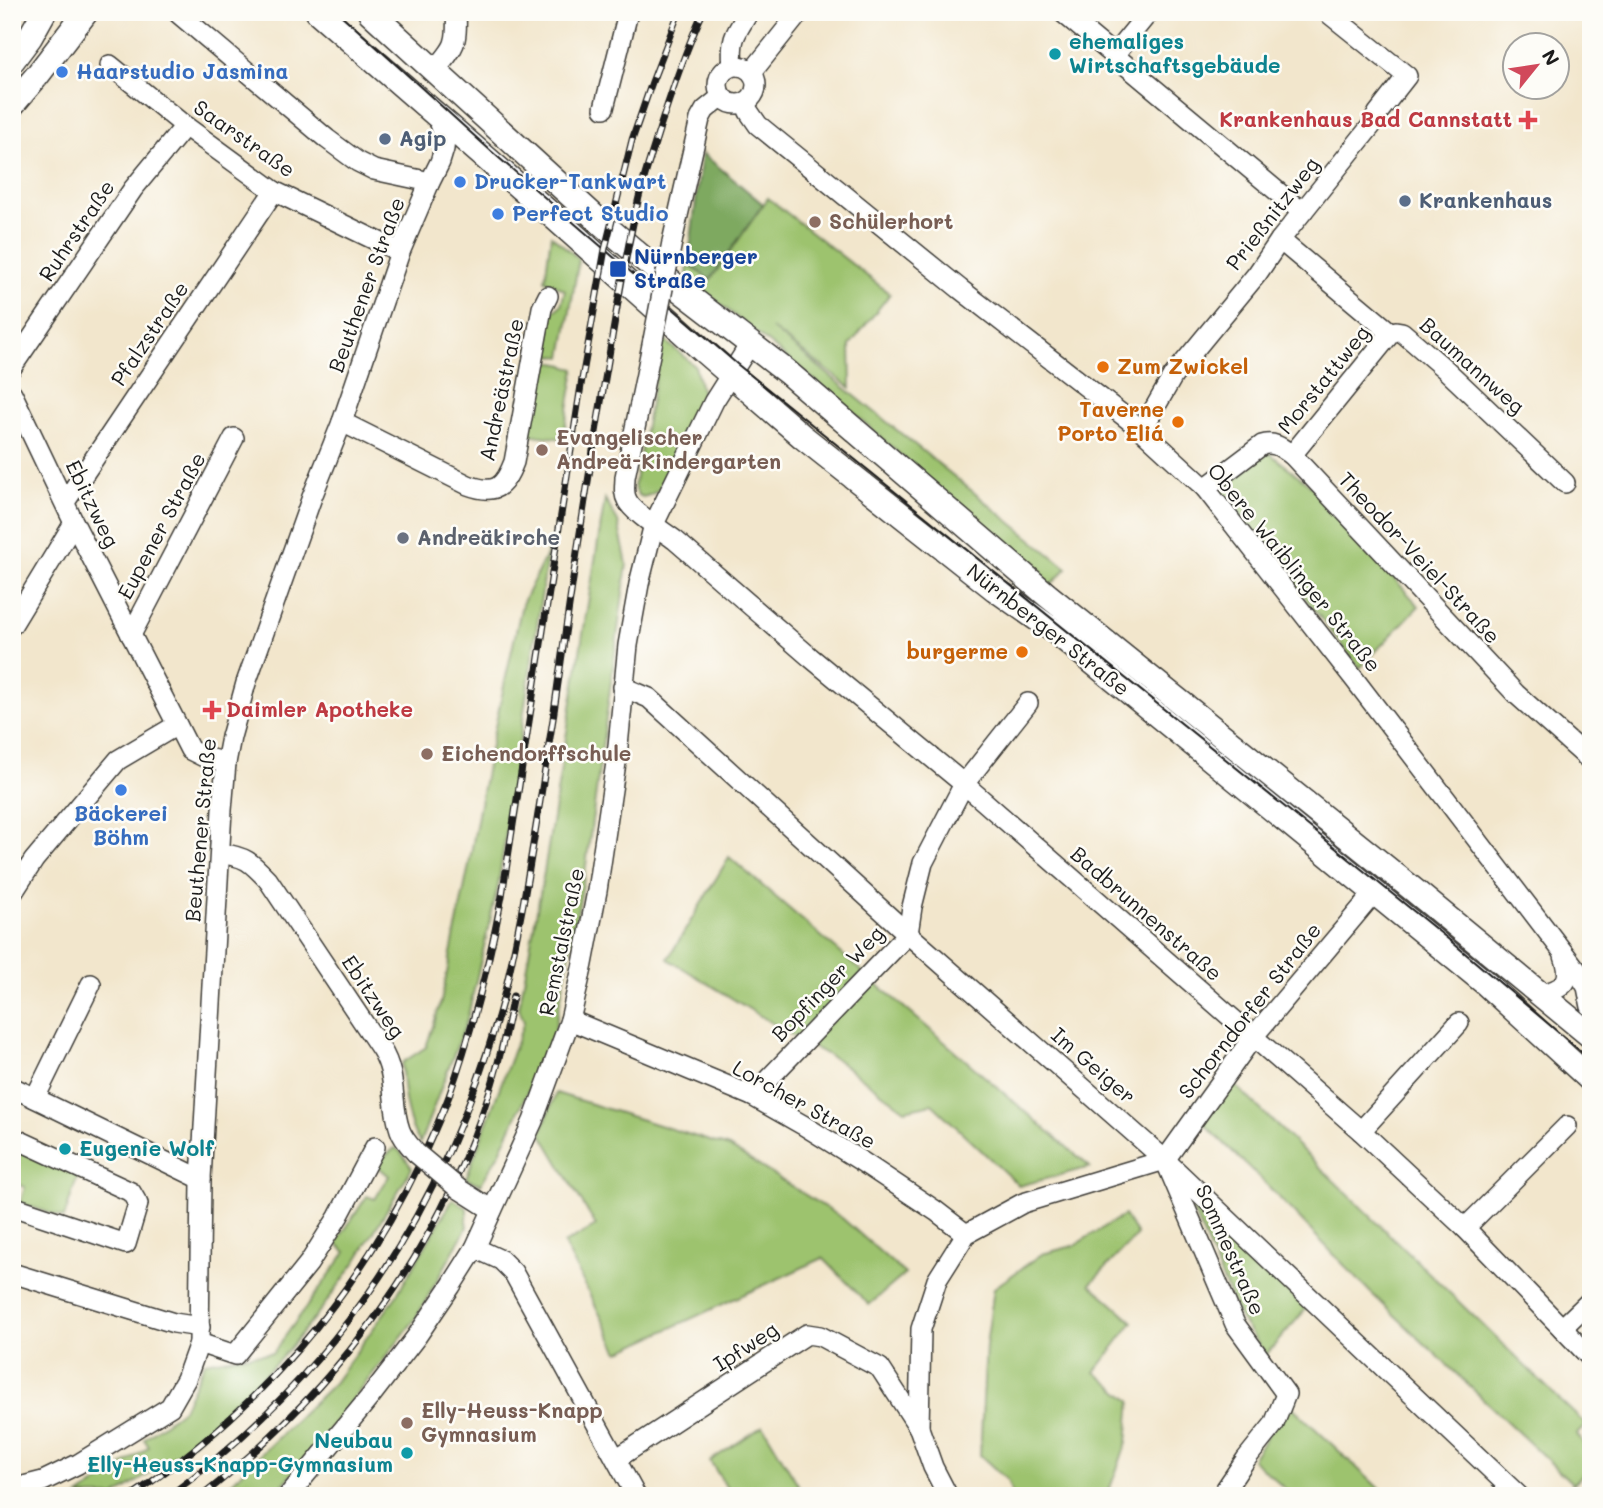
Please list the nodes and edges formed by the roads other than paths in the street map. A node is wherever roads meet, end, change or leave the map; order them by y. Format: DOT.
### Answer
graph roads {
  1 [pos="28,12"];
  2 [pos="44,12"];
  3 [pos="66,12"];
  4 [pos="86,12"];
  5 [pos="318,12"];
  6 [pos="370,12"];
  7 [pos="456,12"];
  8 [pos="626,12"];
  9 [pos="750,12"];
  10 [pos="800,12"];
  11 [pos="1062,12"];
  12 [pos="1149,12"];
  13 [pos="1327,12"];
  14 [pos="179,14"];
  15 [pos="12,32"];
  16 [pos="1114,55"];
  17 [pos="12,61"];
  18 [pos="110,65"];
  19 [pos="733,66"];
  20 [pos="435,70"];
  21 [pos="752,72"];
  22 [pos="12,83"];
  23 [pos="721,97"];
  24 [pos="745,103"];
  25 [pos="12,105"];
  26 [pos="604,108"];
  27 [pos="438,117"];
  28 [pos="185,126"];
  29 [pos="478,152"];
  30 [pos="440,162"];
  31 [pos="429,184"];
  32 [pos="274,191"];
  33 [pos="1303,211"];
  34 [pos="1280,240"];
  35 [pos="400,252"];
  36 [pos="548,296"];
  37 [pos="1391,333"];
  38 [pos="750,344"];
  39 [pos="12,367"];
  40 [pos="731,374"];
  41 [pos="12,393"];
  42 [pos="342,422"];
  43 [pos="1142,430"];
  44 [pos="234,438"];
  45 [pos="1292,455"];
  46 [pos="1565,483"];
  47 [pos="1205,488"];
  48 [pos="65,502"];
  49 [pos="74,523"];
  50 [pos="654,524"];
  51 [pos="12,625"];
  52 [pos="131,635"];
  53 [pos="623,687"];
  54 [pos="1028,704"];
  55 [pos="177,725"];
  56 [pos="1591,761"];
  57 [pos="226,763"];
  58 [pos="964,784"];
  59 [pos="219,853"];
  60 [pos="1374,893"];
  61 [pos="12,894"];
  62 [pos="908,934"];
  63 [pos="1562,952"];
  64 [pos="91,984"];
  65 [pos="1540,994"];
  66 [pos="1591,1007"];
  67 [pos="570,1020"];
  68 [pos="1459,1023"];
  69 [pos="1591,1036"];
  70 [pos="1252,1037"];
  71 [pos="1591,1080"];
  72 [pos="12,1087"];
  73 [pos="752,1096"];
  74 [pos="35,1098"];
  75 [pos="1567,1126"];
  76 [pos="1360,1131"];
  77 [pos="12,1137"];
  78 [pos="375,1147"];
  79 [pos="1165,1160"];
  80 [pos="201,1179"];
  81 [pos="12,1206"];
  82 [pos="492,1210"];
  83 [pos="1465,1228"];
  84 [pos="966,1234"];
  85 [pos="475,1248"];
  86 [pos="12,1273"];
  87 [pos="1591,1300"];
  88 [pos="1562,1328"];
  89 [pos="199,1335"];
  90 [pos="1591,1358"];
  91 [pos="919,1428"];
  92 [pos="616,1459"];
  93 [pos="12,1489"];
  94 [pos="288,1496"];
  95 [pos="636,1496"];
  96 [pos="948,1496"];
  97 [pos="1221,1496"];
  98 [pos="1519,1496"];
  1 -- 15 [label="main road"];
  2 -- 17 [label="main road"];
  3 -- 22 [label="main road"];
  4 -- 25 [label="main road"];
  5 -- 27 [label="main road, Nürnberger Straße"];
  6 -- 20 [label="main road, Nürnberger Straße"];
  7 -- 20 [label="street"];
  8 -- 26 [label="street"];
  9 -- 19 [label="street"];
  10 -- 21 [label="street"];
  11 -- 16 [label="street"];
  12 -- 16 [label="street"];
  13 -- 33 [label="street, Prießnitzweg"];
  14 -- 31 [label="street"];
  16 -- 33 [label="street"];
  18 -- 28 [label="street, Saarstraße"];
  19 -- 21 [label="street"];
  19 -- 23 [label="street"];
  20 -- 38 [label="main road, Nürnberger Straße"];
  21 -- 24 [label="street"];
  23 -- 24 [label="street"];
  23 -- 50 [label="street, Badbrunnenstraße, bridge"];
  24 -- 43 [label="street, Obere Waiblinger Straße"];
  27 -- 29 [label="main road, Nürnberger Straße"];
  27 -- 30 [label="street, Beuthener Straße"];
  28 -- 32 [label="street, Saarstraße"];
  28 -- 39 [label="street, Ruhrstraße"];
  29 -- 30 [label="street"];
  29 -- 40 [label="main road, Nürnberger Straße"];
  30 -- 31 [label="street, Beuthener Straße"];
  31 -- 35 [label="street, Beuthener Straße"];
  32 -- 35 [label="street, Saarstraße"];
  32 -- 48 [label="street, Pfalzstraße"];
  33 -- 34 [label="street, Prießnitzweg"];
  34 -- 37 [label="street, Baumannweg"];
  34 -- 43 [label="street, Prießnitzweg"];
  35 -- 42 [label="street, Beuthener Straße"];
  36 -- 42 [label="street, Andreästraße"];
  37 -- 45 [label="street, Morstattweg"];
  37 -- 46 [label="street, Baumannweg"];
  38 -- 40 [label="street, Remstalstraße"];
  38 -- 65 [label="main road, Nürnberger Straße"];
  40 -- 50 [label="street, Remstalstraße"];
  40 -- 60 [label="main road, Nürnberger Straße"];
  41 -- 48 [label="street, Ebitzweg"];
  42 -- 57 [label="street, Beuthener Straße"];
  43 -- 47 [label="street, Obere Waiblinger Straße"];
  44 -- 52 [label="street, Eupener Straße"];
  45 -- 47 [label="street"];
  45 -- 56 [label="street, Theodor-Veiel-Straße"];
  47 -- 63 [label="street, Obere Waiblinger Straße"];
  48 -- 49 [label="street, Ebitzweg"];
  49 -- 51 [label="street"];
  49 -- 52 [label="street, Ebitzweg"];
  50 -- 53 [label="street, Remstalstraße"];
  50 -- 58 [label="street, Badbrunnenstraße"];
  52 -- 55 [label="street, Ebitzweg"];
  53 -- 62 [label="street, Im Geiger"];
  53 -- 67 [label="street, Remstalstraße"];
  54 -- 58 [label="street"];
  55 -- 57 [label="street, Ebitzweg"];
  55 -- 61 [label="street"];
  57 -- 59 [label="street, Beuthener Straße"];
  58 -- 62 [label="street"];
  58 -- 70 [label="street, Badbrunnenstraße"];
  59 -- 80 [label="street, Beuthener Straße"];
  59 -- 82 [label="street, Ebitzweg, bridge"];
  60 -- 70 [label="street, Schorndorfer Straße"];
  60 -- 71 [label="main road, Nürnberger Straße"];
  62 -- 73 [label="street, Bopfinger Weg"];
  62 -- 79 [label="street, Im Geiger"];
  63 -- 65 [label="street"];
  63 -- 66 [label="street, Obere Waiblinger Straße"];
  64 -- 74 [label="street"];
  65 -- 69 [label="main road, Nürnberger Straße"];
  67 -- 73 [label="street, Lorcher Straße"];
  67 -- 82 [label="street, Remstalstraße"];
  68 -- 76 [label="street"];
  70 -- 76 [label="street, Badbrunnenstraße"];
  70 -- 79 [label="street, Schorndorfer Straße"];
  72 -- 74 [label="street"];
  73 -- 84 [label="street, Lorcher Straße"];
  74 -- 80 [label="street"];
  75 -- 83 [label="street"];
  76 -- 83 [label="street, Badbrunnenstraße"];
  77 -- 81 [label="street"];
  78 -- 89 [label="street"];
  79 -- 84 [label="street"];
  79 -- 97 [label="street, Sommestraße"];
  79 -- 98 [label="street, Im Geiger"];
  80 -- 89 [label="street, Beuthener Straße"];
  82 -- 85 [label="street, Remstalstraße"];
  83 -- 88 [label="street, Badbrunnenstraße"];
  84 -- 91 [label="street"];
  85 -- 92 [label="street"];
  85 -- 94 [label="street, Remstalstraße"];
  86 -- 89 [label="street"];
  87 -- 88 [label="street"];
  88 -- 90 [label="street, Badbrunnenstraße"];
  89 -- 93 [label="street, Beuthener Straße"];
  91 -- 92 [label="street, Ipfweg"];
  91 -- 96 [label="street"];
  92 -- 95 [label="street"];
}
